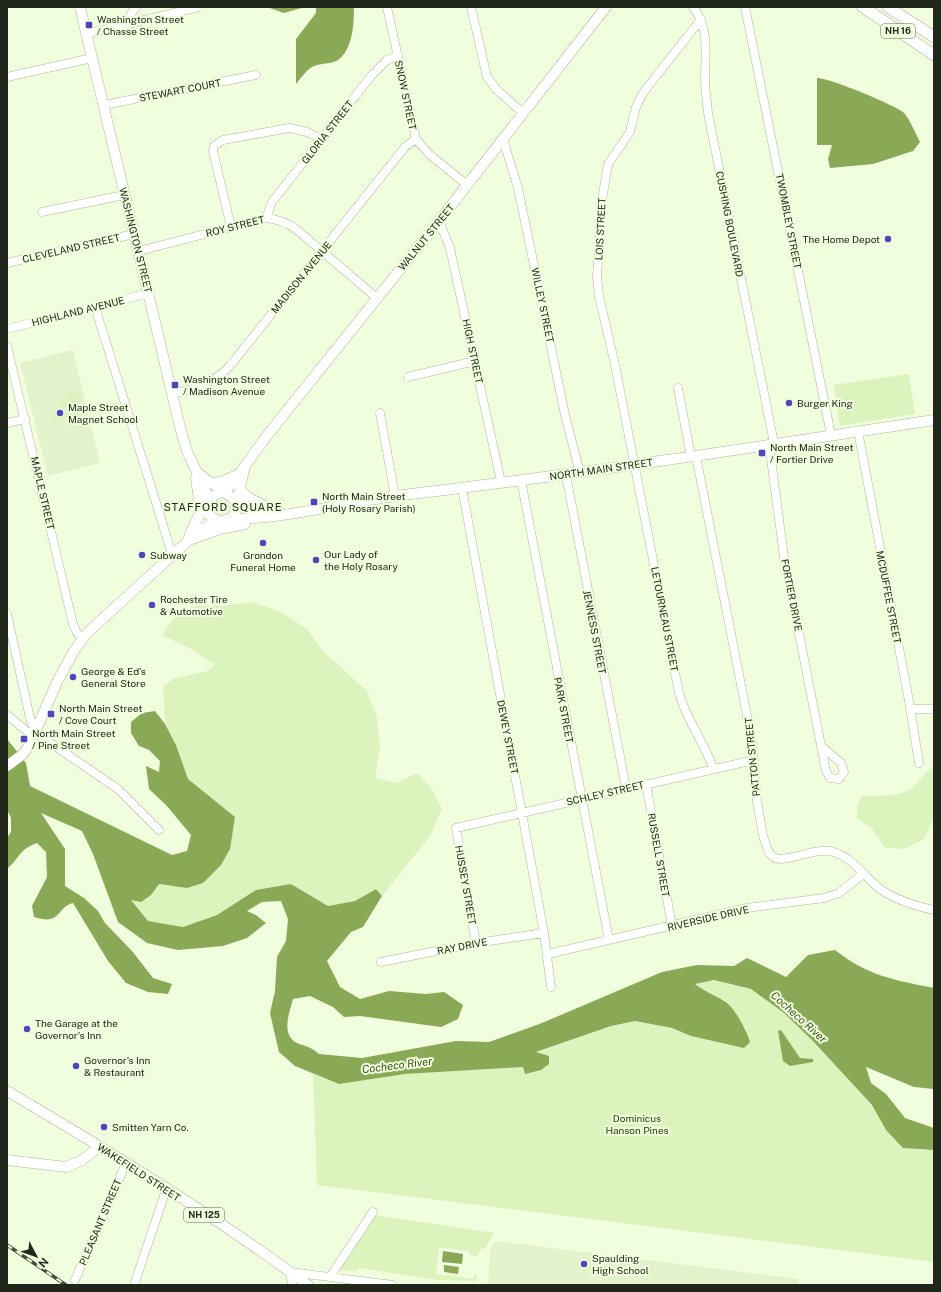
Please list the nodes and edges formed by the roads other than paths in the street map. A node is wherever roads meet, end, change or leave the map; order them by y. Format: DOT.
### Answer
graph roads {
  1 [pos="80,7"];
  2 [pos="136,7"];
  3 [pos="199,7"];
  4 [pos="387,7"];
  5 [pos="471,7"];
  6 [pos="606,7"];
  7 [pos="693,7"];
  8 [pos="745,7"];
  9 [pos="863,7"];
  10 [pos="888,7"];
  11 [pos="701,19"];
  12 [pos="124,24"];
  13 [pos="86,34"];
  14 [pos="932,35"];
  15 [pos="934,55"];
  16 [pos="398,56"];
  17 [pos="92,58"];
  18 [pos="256,75"];
  19 [pos="7,76"];
  20 [pos="104,105"];
  21 [pos="523,113"];
  22 [pos="321,139"];
  23 [pos="416,139"];
  24 [pos="503,139"];
  25 [pos="467,185"];
  26 [pos="124,195"];
  27 [pos="42,212"];
  28 [pos="266,218"];
  29 [pos="439,221"];
  30 [pos="231,227"];
  31 [pos="134,234"];
  32 [pos="139,251"];
  33 [pos="322,251"];
  34 [pos="7,263"];
  35 [pos="149,293"];
  36 [pos="377,298"];
  37 [pos="95,307"];
  38 [pos="7,329"];
  39 [pos="7,346"];
  40 [pos="475,361"];
  41 [pos="408,378"];
  42 [pos="678,388"];
  43 [pos="172,394"];
  44 [pos="380,413"];
  45 [pos="25,419"];
  46 [pos="934,420"];
  47 [pos="7,422"];
  48 [pos="858,431"];
  49 [pos="831,435"];
  50 [pos="771,443"];
  51 [pos="693,456"];
  52 [pos="635,464"];
  53 [pos="242,470"];
  54 [pos="196,472"];
  55 [pos="580,473"];
  56 [pos="566,475"];
  57 [pos="521,480"];
  58 [pos="501,482"];
  59 [pos="211,483"];
  60 [pos="462,488"];
  61 [pos="240,490"];
  62 [pos="223,492"];
  63 [pos="395,496"];
  64 [pos="208,502"];
  65 [pos="237,502"];
  66 [pos="201,514"];
  67 [pos="281,514"];
  68 [pos="268,516"];
  69 [pos="229,519"];
  70 [pos="219,522"];
  71 [pos="188,540"];
  72 [pos="172,554"];
  73 [pos="7,614"];
  74 [pos="83,639"];
  75 [pos="910,709"];
  76 [pos="934,709"];
  77 [pos="7,715"];
  78 [pos="35,735"];
  79 [pos="821,746"];
  80 [pos="754,760"];
  81 [pos="918,763"];
  82 [pos="7,766"];
  83 [pos="713,768"];
  84 [pos="646,784"];
  85 [pos="626,788"];
  86 [pos="581,798"];
  87 [pos="522,813"];
  88 [pos="456,828"];
  89 [pos="159,830"];
  90 [pos="863,874"];
  91 [pos="934,910"];
  92 [pos="672,926"];
  93 [pos="544,933"];
  94 [pos="609,940"];
  95 [pos="476,943"];
  96 [pos="548,954"];
  97 [pos="381,962"];
  98 [pos="551,987"];
  99 [pos="7,1091"];
  100 [pos="99,1147"];
  101 [pos="7,1160"];
  102 [pos="126,1164"];
  103 [pos="166,1190"];
  104 [pos="373,1212"];
  105 [pos="290,1272"];
  106 [pos="330,1277"];
  107 [pos="75,1280"];
  108 [pos="134,1285"];
  109 [pos="292,1285"];
  110 [pos="308,1285"];
  111 [pos="393,1285"];
  1 -- 13 [label="main road, WASHINGTON STREET"];
  2 -- 12 [label="street"];
  3 -- 12 [label="street"];
  4 -- 16 [label="street, SNOW STREET"];
  5 -- 21 [label="street"];
  6 -- 21 [label="main road, WALNUT STREET"];
  7 -- 11 [label="street, CUSHING BOULEVARD"];
  8 -- 49 [label="street, TWOMBLEY STREET"];
  9 -- 15 [label="highway, NH 16"];
  10 -- 14 [label="highway, NH 16"];
  11 -- 50 [label="street, CUSHING BOULEVARD"];
  11 -- 52 [label="street, LOIS STREET"];
  12 -- 13 [label="street"];
  13 -- 17 [label="main road, WASHINGTON STREET"];
  16 -- 22 [label="street, GLORIA STREET"];
  16 -- 23 [label="street, SNOW STREET"];
  17 -- 19 [label="street"];
  17 -- 20 [label="main road, WASHINGTON STREET"];
  18 -- 20 [label="street, STEWART COURT"];
  20 -- 26 [label="main road, WASHINGTON STREET"];
  21 -- 24 [label="main road, WALNUT STREET"];
  22 -- 28 [label="street, GLORIA STREET"];
  22 -- 30 [label="street"];
  23 -- 25 [label="street, SNOW STREET"];
  23 -- 33 [label="street, MADISON AVENUE"];
  24 -- 25 [label="main road, WALNUT STREET"];
  24 -- 55 [label="street, WILLEY STREET"];
  25 -- 29 [label="main road, WALNUT STREET"];
  26 -- 27 [label="street"];
  26 -- 31 [label="main road, WASHINGTON STREET"];
  28 -- 30 [label="street, ROY STREET"];
  28 -- 33 [label="street, ROY STREET"];
  29 -- 36 [label="main road, WALNUT STREET"];
  29 -- 40 [label="street, HIGH STREET"];
  30 -- 32 [label="street, ROY STREET"];
  31 -- 32 [label="main road, WASHINGTON STREET"];
  31 -- 34 [label="street, CLEVELAND STREET"];
  32 -- 35 [label="main road, WASHINGTON STREET"];
  33 -- 36 [label="street, ROY STREET"];
  33 -- 43 [label="street, MADISON AVENUE"];
  35 -- 37 [label="street, HIGHLAND AVENUE"];
  35 -- 43 [label="main road, WASHINGTON STREET"];
  36 -- 53 [label="main road, WALNUT STREET"];
  37 -- 38 [label="street, HIGHLAND AVENUE"];
  37 -- 72 [label="street"];
  39 -- 45 [label="street, MAPLE STREET"];
  40 -- 41 [label="street"];
  40 -- 58 [label="street, HIGH STREET"];
  42 -- 51 [label="street, PATTON STREET"];
  43 -- 54 [label="main road, WASHINGTON STREET"];
  44 -- 63 [label="street"];
  45 -- 47 [label="street"];
  45 -- 74 [label="street, MAPLE STREET"];
  46 -- 48 [label="main road, NORTH MAIN STREET"];
  48 -- 49 [label="main road, NORTH MAIN STREET"];
  48 -- 75 [label="street, MCDUFFEE STREET"];
  49 -- 50 [label="main road, NORTH MAIN STREET"];
  50 -- 51 [label="main road, NORTH MAIN STREET"];
  50 -- 79 [label="street, FORTIER DRIVE"];
  51 -- 52 [label="main road, NORTH MAIN STREET"];
  51 -- 80 [label="street, PATTON STREET"];
  52 -- 55 [label="main road, NORTH MAIN STREET"];
  52 -- 83 [label="street, LETOURNEAU STREET"];
  53 -- 59 [label="main road"];
  53 -- 61 [label="main road, WALNUT STREET"];
  53 -- 62 [label="main road, WALNUT STREET"];
  54 -- 59 [label="main road"];
  54 -- 64 [label="main road, WASHINGTON STREET"];
  54 -- 66 [label="main road"];
  55 -- 56 [label="main road, NORTH MAIN STREET"];
  56 -- 57 [label="main road, NORTH MAIN STREET"];
  56 -- 85 [label="street, JENNESS STREET"];
  57 -- 58 [label="main road, NORTH MAIN STREET"];
  57 -- 86 [label="street, PARK STREET"];
  58 -- 60 [label="main road, NORTH MAIN STREET"];
  59 -- 62 [label="main road"];
  60 -- 63 [label="main road, NORTH MAIN STREET"];
  60 -- 87 [label="street, DEWEY STREET"];
  61 -- 65 [label="main road, WALNUT STREET"];
  61 -- 67 [label="main road"];
  62 -- 64 [label="main road"];
  62 -- 65 [label="main road"];
  63 -- 67 [label="main road, NORTH MAIN STREET"];
  64 -- 66 [label="main road, NORTH MAIN STREET"];
  64 -- 70 [label="main road"];
  65 -- 68 [label="main road"];
  65 -- 69 [label="main road"];
  66 -- 71 [label="main road, NORTH MAIN STREET"];
  67 -- 68 [label="main road, NORTH MAIN STREET"];
  68 -- 69 [label="main road, NORTH MAIN STREET"];
  68 -- 71 [label="main road, NORTH MAIN STREET"];
  69 -- 70 [label="main road"];
  70 -- 71 [label="main road, NORTH MAIN STREET"];
  71 -- 72 [label="main road, NORTH MAIN STREET"];
  72 -- 74 [label="main road, NORTH MAIN STREET"];
  73 -- 78 [label="street"];
  74 -- 78 [label="main road, NORTH MAIN STREET"];
  75 -- 76 [label="street"];
  75 -- 81 [label="street, MCDUFFEE STREET"];
  77 -- 78 [label="street"];
  78 -- 82 [label="main road, NORTH MAIN STREET"];
  78 -- 89 [label="street"];
  80 -- 83 [label="street, SCHLEY STREET"];
  80 -- 90 [label="street, PATTON STREET"];
  83 -- 84 [label="street, SCHLEY STREET"];
  84 -- 85 [label="street, SCHLEY STREET"];
  84 -- 92 [label="street, RUSSELL STREET"];
  85 -- 86 [label="street, SCHLEY STREET"];
  86 -- 87 [label="street, SCHLEY STREET"];
  86 -- 94 [label="street, PARK STREET"];
  87 -- 88 [label="street, SCHLEY STREET"];
  87 -- 93 [label="street, DEWEY STREET"];
  88 -- 95 [label="street, HUSSEY STREET"];
  90 -- 91 [label="street, PATTON STREET"];
  90 -- 92 [label="street, RIVERSIDE DRIVE"];
  92 -- 94 [label="street, RIVERSIDE DRIVE"];
  93 -- 95 [label="street, RAY DRIVE"];
  93 -- 96 [label="street, DEWEY STREET"];
  94 -- 96 [label="street, RIVERSIDE DRIVE"];
  95 -- 97 [label="street, RAY DRIVE"];
  96 -- 98 [label="street, DEWEY STREET"];
  99 -- 100 [label="main road, WAKEFIELD STREET"];
  100 -- 101 [label="main road"];
  100 -- 102 [label="main road, WAKEFIELD STREET / NH 125"];
  102 -- 103 [label="main road, WAKEFIELD STREET / NH 125"];
  102 -- 107 [label="street, PLEASANT STREET"];
  103 -- 105 [label="main road, WAKEFIELD STREET / NH 125"];
  103 -- 108 [label="street"];
  104 -- 106 [label="street"];
  105 -- 106 [label="street"];
  105 -- 109 [label="street"];
  105 -- 110 [label="main road, WAKEFIELD STREET / NH 125"];
  106 -- 111 [label="street"];
}
